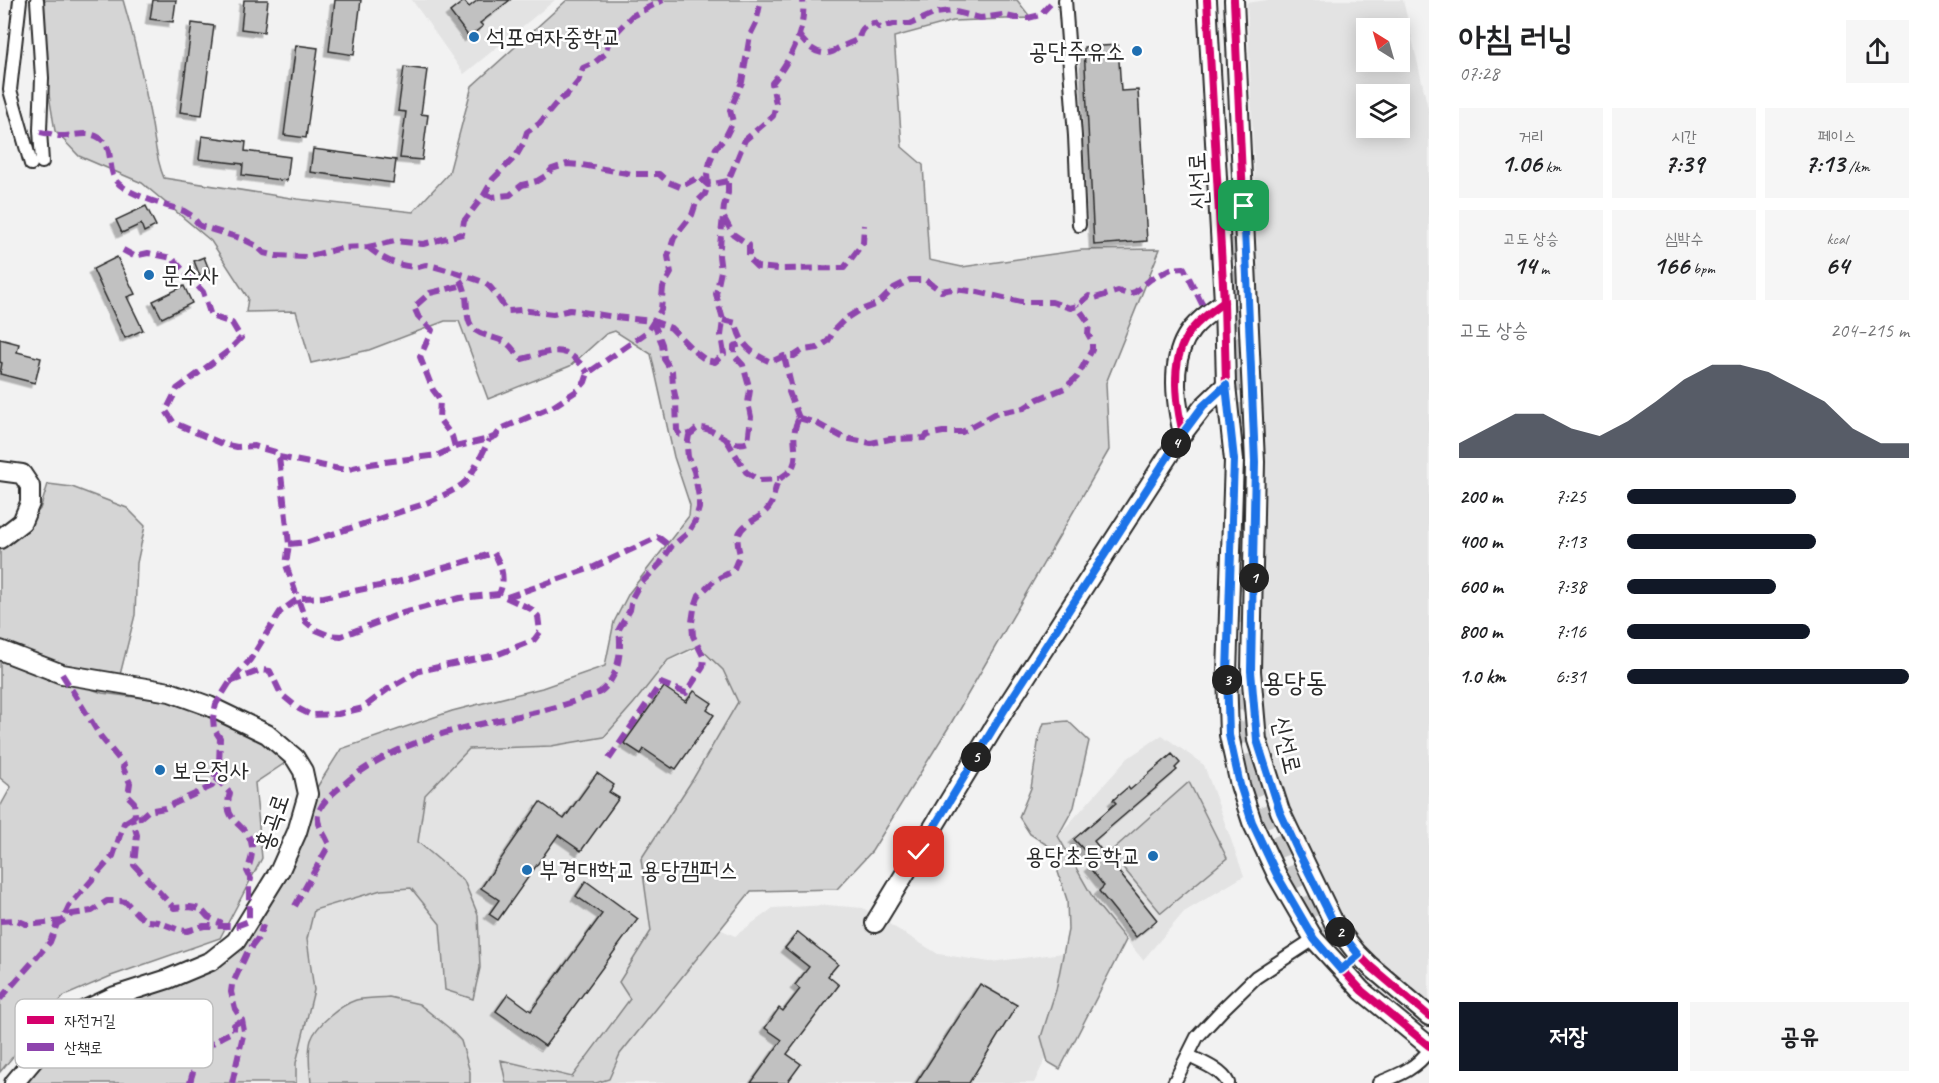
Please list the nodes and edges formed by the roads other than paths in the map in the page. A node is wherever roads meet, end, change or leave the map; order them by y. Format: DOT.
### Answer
graph roads {
  1 [pos="20,0"];
  2 [pos="37,0"];
  3 [pos="1065,0"];
  4 [pos="1207,0"];
  5 [pos="1234,0"];
  6 [pos="1079,225"];
  7 [pos="1224,302"];
  8 [pos="1226,385"];
  9 [pos="1183,433"];
  10 [pos="0,471"];
  11 [pos="0,539"];
  12 [pos="0,650"];
  13 [pos="875,923"];
  14 [pos="1314,939"];
  15 [pos="1359,955"];
  16 [pos="1341,970"];
  17 [pos="109,999"];
  18 [pos="1429,1016"];
  19 [pos="1429,1048"];
  20 [pos="1189,1056"];
  21 [pos="27,1068"];
  22 [pos="14,1083"];
  23 [pos="1174,1083"];
  24 [pos="1228,1083"];
  25 [pos="1379,1083"];
  1 -- 2 [label="street"];
  3 -- 6 [label="street"];
  4 -- 7 [label="main road, 신선로"];
  5 -- 15 [label="main road, 신선로"];
  7 -- 8 [label="main road, 신선로"];
  7 -- 9 [label="main road"];
  8 -- 9 [label="main road"];
  8 -- 14 [label="main road, 신선로"];
  9 -- 13 [label="main road"];
  10 -- 11 [label="main road"];
  12 -- 17 [label="main road, 홍곡로"];
  14 -- 16 [label="main road, 신선로"];
  14 -- 20 [label="street"];
  15 -- 16 [label="main road"];
  15 -- 18 [label="main road, 신선로"];
  16 -- 19 [label="main road, 신선로"];
  19 -- 25 [label="street"];
  20 -- 23 [label="street"];
  20 -- 24 [label="street"];
  21 -- 22 [label="main road, 홍곡로"];
}
